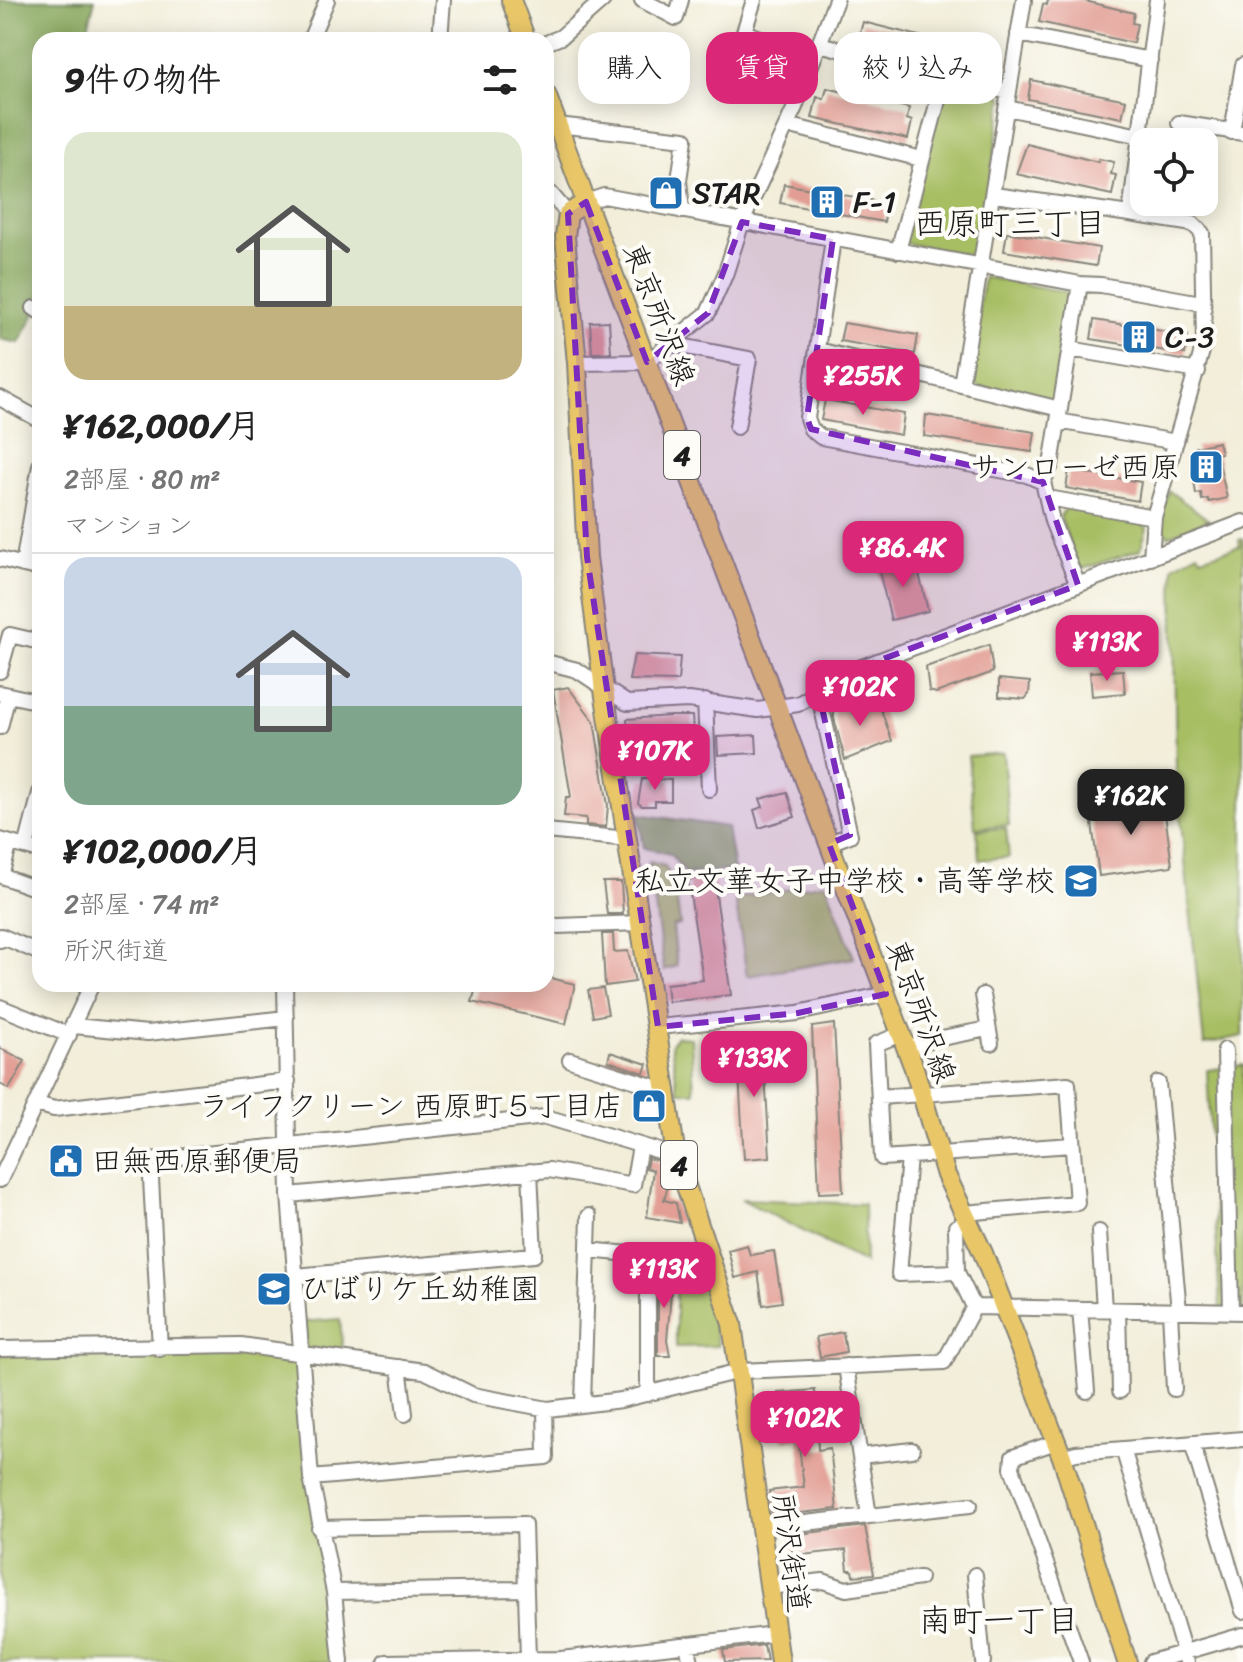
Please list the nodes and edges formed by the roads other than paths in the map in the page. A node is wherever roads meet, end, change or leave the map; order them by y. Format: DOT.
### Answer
graph roads {
  1 [pos="327,0"];
  2 [pos="443,0"];
  3 [pos="511,0"];
  4 [pos="603,0"];
  5 [pos="642,0"];
  6 [pos="681,0"];
  7 [pos="754,0"];
  8 [pos="836,0"];
  9 [pos="1024,0"];
  10 [pos="1157,0"];
  11 [pos="313,32"];
  12 [pos="441,32"];
  13 [pos="523,32"];
  14 [pos="744,32"];
  15 [pos="1018,34"];
  16 [pos="554,40"];
  17 [pos="818,46"];
  18 [pos="1150,60"];
  19 [pos="1242,73"];
  20 [pos="1002,91"];
  21 [pos="1008,92"];
  22 [pos="795,104"];
  23 [pos="937,104"];
  24 [pos="1007,108"];
  25 [pos="554,117"];
  26 [pos="1179,123"];
  27 [pos="557,125"];
  28 [pos="787,125"];
  29 [pos="1141,128"];
  30 [pos="1238,132"];
  31 [pos="1130,134"];
  32 [pos="921,159"];
  33 [pos="994,195"];
  34 [pos="554,198"];
  35 [pos="586,202"];
  36 [pos="682,211"];
  37 [pos="568,214"];
  38 [pos="1130,214"];
  39 [pos="1140,216"];
  40 [pos="742,222"];
  41 [pos="833,239"];
  42 [pos="898,251"];
  43 [pos="982,266"];
  44 [pos="1080,284"];
  45 [pos="1201,303"];
  46 [pos="671,344"];
  47 [pos="1070,349"];
  48 [pos="818,350"];
  49 [pos="647,362"];
  50 [pos="577,363"];
  51 [pos="1198,371"];
  52 [pos="961,385"];
  53 [pos="0,398"];
  54 [pos="1059,415"];
  55 [pos="32,416"];
  56 [pos="737,427"];
  57 [pos="1176,442"];
  58 [pos="1043,482"];
  59 [pos="1048,498"];
  60 [pos="32,512"];
  61 [pos="1154,517"];
  62 [pos="1243,522"];
  63 [pos="1151,558"];
  64 [pos="0,559"];
  65 [pos="23,565"];
  66 [pos="32,567"];
  67 [pos="1078,585"];
  68 [pos="32,640"];
  69 [pos="554,664"];
  70 [pos="0,671"];
  71 [pos="604,690"];
  72 [pos="4,694"];
  73 [pos="819,695"];
  74 [pos="32,700"];
  75 [pos="705,701"];
  76 [pos="779,709"];
  77 [pos="0,727"];
  78 [pos="709,789"];
  79 [pos="554,832"];
  80 [pos="628,839"];
  81 [pos="5,842"];
  82 [pos="829,843"];
  83 [pos="32,849"];
  84 [pos="32,887"];
  85 [pos="641,923"];
  86 [pos="557,926"];
  87 [pos="0,940"];
  88 [pos="32,950"];
  89 [pos="89,992"];
  90 [pos="285,992"];
  91 [pos="886,994"];
  92 [pos="983,995"];
  93 [pos="0,1007"];
  94 [pos="286,1018"];
  95 [pos="658,1027"];
  96 [pos="72,1031"];
  97 [pos="904,1042"];
  98 [pos="1225,1050"];
  99 [pos="570,1060"];
  100 [pos="288,1081"];
  101 [pos="1158,1083"];
  102 [pos="668,1091"];
  103 [pos="922,1094"];
  104 [pos="879,1097"];
  105 [pos="37,1104"];
  106 [pos="287,1143"];
  107 [pos="1072,1145"];
  108 [pos="640,1146"];
  109 [pos="939,1155"];
  110 [pos="676,1156"];
  111 [pos="909,1157"];
  112 [pos="530,1171"];
  113 [pos="0,1180"];
  114 [pos="289,1195"];
  115 [pos="589,1216"];
  116 [pos="966,1218"];
  117 [pos="1099,1232"];
  118 [pos="588,1250"];
  119 [pos="648,1256"];
  120 [pos="713,1262"];
  121 [pos="957,1272"];
  122 [pos="295,1276"];
  123 [pos="974,1307"];
  124 [pos="1004,1307"];
  125 [pos="1080,1309"];
  126 [pos="1111,1310"];
  127 [pos="1175,1311"];
  128 [pos="1237,1312"];
  129 [pos="0,1349"];
  130 [pos="160,1349"];
  131 [pos="303,1354"];
  132 [pos="846,1366"];
  133 [pos="399,1367"];
  134 [pos="740,1371"];
  135 [pos="1174,1389"];
  136 [pos="1087,1391"];
  137 [pos="1120,1391"];
  138 [pos="648,1394"];
  139 [pos="583,1403"];
  140 [pos="545,1409"];
  141 [pos="405,1414"];
  142 [pos="1243,1439"];
  143 [pos="1192,1443"];
  144 [pos="1123,1449"];
  145 [pos="912,1450"];
  146 [pos="1059,1450"];
  147 [pos="860,1456"];
  148 [pos="311,1478"];
  149 [pos="970,1505"];
  150 [pos="869,1516"];
  151 [pos="319,1528"];
  152 [pos="759,1528"];
  153 [pos="1243,1556"];
  154 [pos="1228,1560"];
  155 [pos="975,1575"];
  156 [pos="920,1578"];
  157 [pos="768,1587"];
  158 [pos="526,1589"];
  159 [pos="334,1592"];
  160 [pos="1243,1611"];
  161 [pos="775,1634"];
  162 [pos="1243,1635"];
  163 [pos="687,1644"];
  164 [pos="640,1656"];
  165 [pos="1185,1657"];
  166 [pos="604,1658"];
  167 [pos="528,1659"];
  168 [pos="497,1661"];
  169 [pos="341,1662"];
  170 [pos="386,1662"];
  171 [pos="691,1662"];
  172 [pos="780,1662"];
  173 [pos="983,1662"];
  174 [pos="1081,1662"];
  175 [pos="1127,1662"];
  176 [pos="1151,1662"];
  1 -- 11 [label="street"];
  2 -- 12 [label="street"];
  3 -- 13 [label="main road"];
  4 -- 16 [label="street"];
  5 -- 6 [label="street"];
  7 -- 14 [label="street"];
  8 -- 17 [label="street"];
  9 -- 15 [label="street"];
  10 -- 18 [label="street"];
  15 -- 18 [label="street"];
  15 -- 21 [label="street"];
  18 -- 29 [label="street"];
  19 -- 30 [label="street"];
  20 -- 21 [label="street"];
  21 -- 24 [label="street"];
  22 -- 28 [label="street"];
  23 -- 32 [label="street"];
  24 -- 31 [label="street"];
  24 -- 33 [label="street"];
  25 -- 27 [label="main road, 4"];
  26 -- 30 [label="street"];
  27 -- 35 [label="main road, 4"];
  27 -- 36 [label="street"];
  28 -- 32 [label="street"];
  28 -- 40 [label="street"];
  32 -- 42 [label="street"];
  33 -- 38 [label="street"];
  33 -- 43 [label="street"];
  34 -- 37 [label="street"];
  35 -- 36 [label="street"];
  35 -- 37 [label="main road"];
  35 -- 49 [label="main road, 東京所沢線 / 4"];
  36 -- 40 [label="street"];
  37 -- 50 [label="main road, 所沢街道 / 4"];
  39 -- 45 [label="street"];
  40 -- 41 [label="street"];
  40 -- 46 [label="street"];
  41 -- 42 [label="street"];
  41 -- 48 [label="street"];
  42 -- 43 [label="street"];
  43 -- 44 [label="street"];
  43 -- 52 [label="street"];
  44 -- 45 [label="street"];
  44 -- 47 [label="street"];
  45 -- 51 [label="street"];
  46 -- 49 [label="street"];
  46 -- 56 [label="street"];
  47 -- 51 [label="street"];
  47 -- 54 [label="street"];
  48 -- 52 [label="street"];
  48 -- 58 [label="street"];
  49 -- 50 [label="street"];
  49 -- 76 [label="main road, 東京所沢線 / 4"];
  50 -- 71 [label="main road, 所沢街道 / 4"];
  51 -- 57 [label="street"];
  52 -- 54 [label="street"];
  53 -- 55 [label="street"];
  54 -- 57 [label="street"];
  54 -- 58 [label="street"];
  57 -- 61 [label="street"];
  58 -- 59 [label="street"];
  59 -- 61 [label="street"];
  59 -- 67 [label="street"];
  60 -- 65 [label="street"];
  61 -- 63 [label="street"];
  62 -- 63 [label="street"];
  63 -- 67 [label="street"];
  64 -- 65 [label="street"];
  65 -- 66 [label="street"];
  67 -- 73 [label="street"];
  68 -- 70 [label="street"];
  69 -- 71 [label="street"];
  71 -- 75 [label="street"];
  71 -- 80 [label="main road, 所沢街道 / 4"];
  72 -- 74 [label="street"];
  72 -- 77 [label="street"];
  73 -- 76 [label="street"];
  73 -- 82 [label="street"];
  75 -- 76 [label="street"];
  75 -- 78 [label="street"];
  76 -- 82 [label="main road, 東京所沢線 / 4"];
  79 -- 80 [label="street"];
  80 -- 85 [label="main road, 所沢街道 / 4"];
  81 -- 83 [label="street"];
  81 -- 84 [label="street"];
  82 -- 91 [label="main road, 東京所沢線 / 4"];
  85 -- 86 [label="street"];
  85 -- 95 [label="main road, 所沢街道 / 4"];
  87 -- 88 [label="street"];
  89 -- 96 [label="street"];
  90 -- 94 [label="street"];
  91 -- 95 [label="street"];
  91 -- 97 [label="main road, 東京所沢線 / 4"];
  92 -- 97 [label="street"];
  93 -- 96 [label="street"];
  94 -- 96 [label="street"];
  94 -- 100 [label="street"];
  95 -- 102 [label="main road, 所沢街道 / 4"];
  96 -- 105 [label="street"];
  97 -- 103 [label="main road, 東京所沢線 / 4"];
  97 -- 104 [label="street"];
  98 -- 128 [label="street"];
  99 -- 102 [label="street"];
  100 -- 105 [label="street"];
  100 -- 106 [label="street"];
  101 -- 127 [label="street"];
  102 -- 110 [label="main road, 所沢街道 / 4"];
  103 -- 104 [label="street"];
  103 -- 107 [label="street"];
  103 -- 109 [label="main road, 東京所沢線 / 4"];
  104 -- 111 [label="street"];
  105 -- 113 [label="street"];
  106 -- 108 [label="street"];
  106 -- 114 [label="street"];
  106 -- 130 [label="street"];
  107 -- 109 [label="street"];
  107 -- 116 [label="street"];
  108 -- 110 [label="street"];
  108 -- 112 [label="street"];
  109 -- 111 [label="street"];
  109 -- 116 [label="main road, 東京所沢線 / 4"];
  110 -- 120 [label="main road, 所沢街道 / 4"];
  111 -- 121 [label="street"];
  112 -- 114 [label="street"];
  112 -- 122 [label="street"];
  114 -- 122 [label="street"];
  115 -- 118 [label="street"];
  116 -- 121 [label="street"];
  116 -- 124 [label="main road, 東京所沢線 / 4"];
  117 -- 126 [label="street"];
  118 -- 119 [label="street"];
  118 -- 139 [label="street"];
  119 -- 120 [label="street"];
  119 -- 138 [label="street"];
  120 -- 134 [label="main road, 所沢街道 / 4"];
  121 -- 123 [label="street"];
  122 -- 131 [label="street"];
  123 -- 124 [label="street"];
  123 -- 132 [label="street"];
  124 -- 125 [label="street"];
  124 -- 146 [label="main road, 東京所沢線 / 4"];
  125 -- 126 [label="street"];
  125 -- 136 [label="street"];
  126 -- 127 [label="street"];
  126 -- 137 [label="street"];
  127 -- 128 [label="street"];
  127 -- 135 [label="street"];
  129 -- 130 [label="street"];
  130 -- 131 [label="street"];
  131 -- 133 [label="street"];
  131 -- 148 [label="street"];
  132 -- 134 [label="street"];
  132 -- 147 [label="street"];
  133 -- 140 [label="street"];
  133 -- 141 [label="street"];
  134 -- 138 [label="street"];
  134 -- 152 [label="main road, 所沢街道 / 4"];
  138 -- 139 [label="street"];
  139 -- 140 [label="street"];
  140 -- 148 [label="street"];
  142 -- 143 [label="street"];
  143 -- 144 [label="street"];
  143 -- 154 [label="street"];
  144 -- 146 [label="street"];
  144 -- 165 [label="street"];
  145 -- 147 [label="street"];
  146 -- 174 [label="street"];
  146 -- 175 [label="main road, 東京所沢線 / 4"];
  147 -- 150 [label="street"];
  148 -- 151 [label="street"];
  149 -- 150 [label="street"];
  150 -- 152 [label="street"];
  151 -- 158 [label="street"];
  151 -- 159 [label="street"];
  152 -- 157 [label="main road, 所沢街道 / 4"];
  153 -- 154 [label="street"];
  154 -- 160 [label="street"];
  155 -- 173 [label="street"];
  156 -- 157 [label="street"];
  157 -- 161 [label="main road, 所沢街道 / 4"];
  158 -- 159 [label="street"];
  158 -- 167 [label="street"];
  159 -- 169 [label="street"];
  161 -- 163 [label="street"];
  161 -- 172 [label="main road, 所沢街道 / 4"];
  162 -- 165 [label="street"];
  163 -- 164 [label="street"];
  163 -- 171 [label="street"];
  164 -- 166 [label="street"];
  165 -- 176 [label="street"];
  166 -- 167 [label="street"];
  167 -- 168 [label="street"];
  168 -- 170 [label="street"];
}
